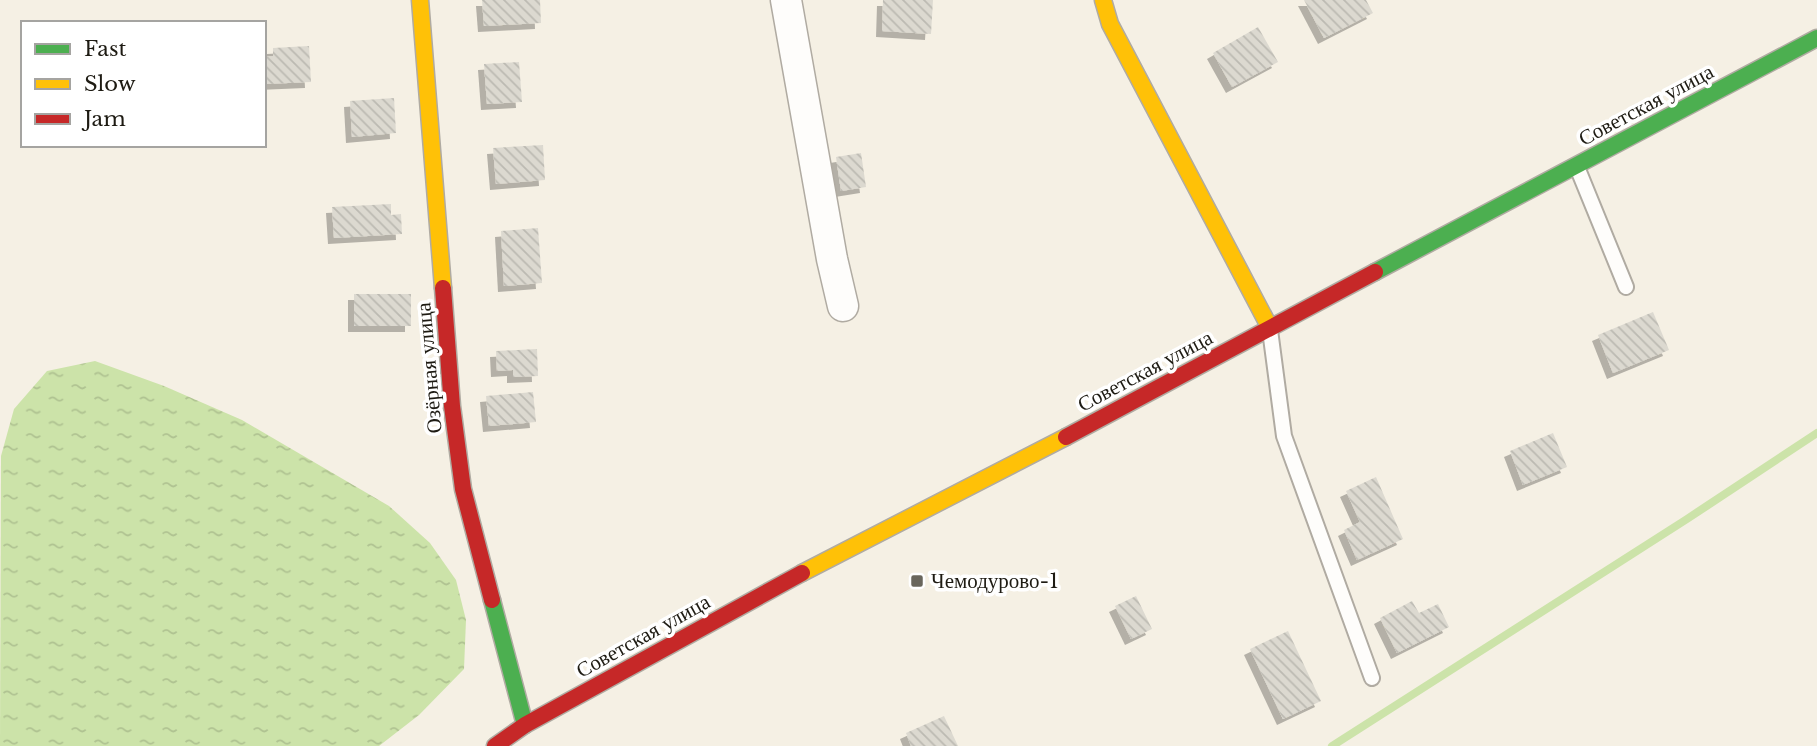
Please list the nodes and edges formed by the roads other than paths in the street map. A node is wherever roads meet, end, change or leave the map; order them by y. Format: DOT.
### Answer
graph roads {
  1 [pos="420,0"];
  2 [pos="786,0"];
  3 [pos="1103,0"];
  4 [pos="1817,38"];
  5 [pos="1576,166"];
  6 [pos="1626,287"];
  7 [pos="843,306"];
  8 [pos="1270,328"];
  9 [pos="1372,678"];
  10 [pos="525,725"];
  11 [pos="495,746"];
  1 -- 10 [label="street, Озёрная улица"];
  2 -- 7 [label="street"];
  3 -- 8 [label="street"];
  4 -- 5 [label="street, Советская улица"];
  5 -- 6 [label="lane"];
  5 -- 8 [label="street, Советская улица"];
  8 -- 9 [label="lane"];
  8 -- 10 [label="street, Советская улица"];
  10 -- 11 [label="street, Советская улица"];
}
